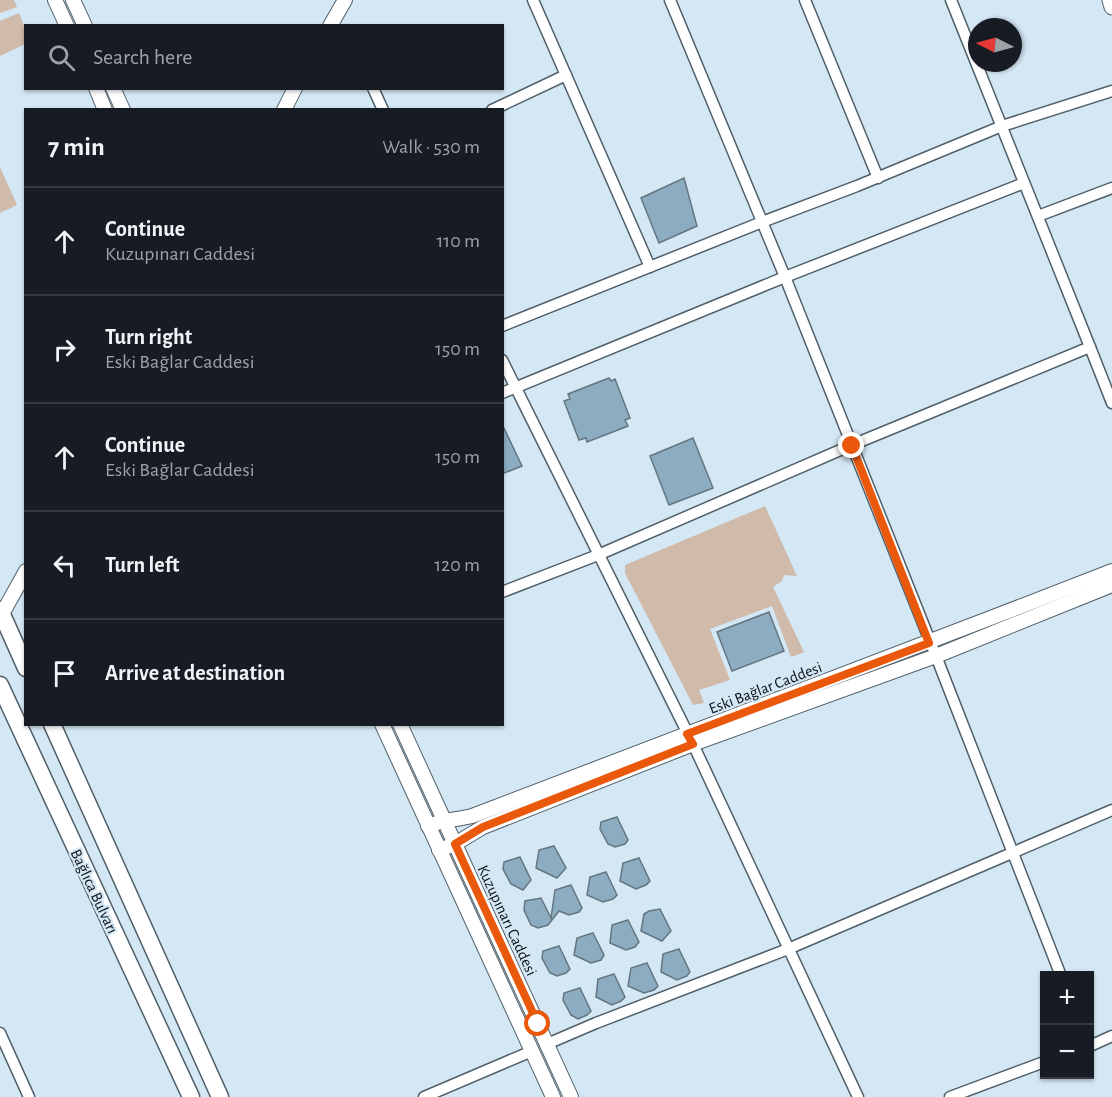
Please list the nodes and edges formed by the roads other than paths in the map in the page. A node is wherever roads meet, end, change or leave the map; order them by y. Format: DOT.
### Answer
graph roads {
  1 [pos="55,0"];
  2 [pos="74,0"];
  3 [pos="345,0"];
  4 [pos="533,0"];
  5 [pos="670,0"];
  6 [pos="805,0"];
  7 [pos="951,0"];
  8 [pos="1110,0"];
  9 [pos="1112,7"];
  10 [pos="335,23"];
  11 [pos="66,24"];
  12 [pos="84,24"];
  13 [pos="566,75"];
  14 [pos="97,90"];
  15 [pos="114,90"];
  16 [pos="294,90"];
  17 [pos="374,90"];
  18 [pos="1112,91"];
  19 [pos="104,108"];
  20 [pos="122,108"];
  21 [pos="285,108"];
  22 [pos="382,108"];
  23 [pos="496,108"];
  24 [pos="1002,126"];
  25 [pos="878,178"];
  26 [pos="1024,183"];
  27 [pos="1112,188"];
  28 [pos="1038,216"];
  29 [pos="762,222"];
  30 [pos="650,267"];
  31 [pos="785,277"];
  32 [pos="504,325"];
  33 [pos="1090,347"];
  34 [pos="504,364"];
  35 [pos="517,388"];
  36 [pos="504,392"];
  37 [pos="1112,403"];
  38 [pos="852,446"];
  39 [pos="598,555"];
  40 [pos="1112,572"];
  41 [pos="24,574"];
  42 [pos="1112,585"];
  43 [pos="504,591"];
  44 [pos="1,612"];
  45 [pos="929,643"];
  46 [pos="936,656"];
  47 [pos="24,664"];
  48 [pos="0,685"];
  49 [pos="53,726"];
  50 [pos="383,726"];
  51 [pos="401,726"];
  52 [pos="690,739"];
  53 [pos="1112,810"];
  54 [pos="444,820"];
  55 [pos="428,826"];
  56 [pos="455,844"];
  57 [pos="439,850"];
  58 [pos="1012,853"];
  59 [pos="788,949"];
  60 [pos="1059,971"];
  61 [pos="0,1033"];
  62 [pos="1112,1036"];
  63 [pos="547,1044"];
  64 [pos="1094,1044"];
  65 [pos="532,1051"];
  66 [pos="1040,1064"];
  67 [pos="984,1085"];
  68 [pos="29,1097"];
  69 [pos="191,1097"];
  70 [pos="220,1097"];
  71 [pos="424,1097"];
  72 [pos="553,1097"];
  73 [pos="571,1097"];
  74 [pos="858,1097"];
  75 [pos="950,1097"];
  76 [pos="989,1097"];
  1 -- 11 [label="street"];
  2 -- 12 [label="street"];
  3 -- 10 [label="street"];
  4 -- 13 [label="street"];
  5 -- 29 [label="street"];
  6 -- 25 [label="street"];
  7 -- 24 [label="street"];
  8 -- 9 [label="main road"];
  13 -- 23 [label="street"];
  13 -- 30 [label="street"];
  14 -- 19 [label="street"];
  15 -- 20 [label="street"];
  16 -- 21 [label="street"];
  17 -- 22 [label="street"];
  18 -- 24 [label="street"];
  24 -- 25 [label="street"];
  24 -- 26 [label="street"];
  25 -- 29 [label="street"];
  26 -- 28 [label="street"];
  26 -- 31 [label="street"];
  27 -- 28 [label="street"];
  28 -- 33 [label="street"];
  29 -- 30 [label="street"];
  29 -- 31 [label="street"];
  30 -- 32 [label="street"];
  31 -- 35 [label="street"];
  31 -- 38 [label="street"];
  33 -- 37 [label="street"];
  33 -- 38 [label="street"];
  34 -- 35 [label="street"];
  35 -- 36 [label="street"];
  35 -- 39 [label="street"];
  38 -- 39 [label="street"];
  38 -- 45 [label="street"];
  39 -- 43 [label="street"];
  39 -- 52 [label="street"];
  40 -- 45 [label="street, Eski Bağlar Caddesi"];
  41 -- 44 [label="street"];
  42 -- 46 [label="street, Eski Bağlar Caddesi"];
  44 -- 47 [label="main road"];
  45 -- 46 [label="street"];
  45 -- 52 [label="street, Eski Bağlar Caddesi"];
  46 -- 52 [label="street, Eski Bağlar Caddesi"];
  46 -- 58 [label="street"];
  48 -- 69 [label="main road, Bağlıca Bulvarı"];
  49 -- 70 [label="main road, Bağlıca Bulvarı"];
  50 -- 55 [label="street, Kuzupınarı Caddesi"];
  51 -- 54 [label="street, Kuzupınarı Caddesi"];
  52 -- 54 [label="street, Eski Bağlar Caddesi"];
  52 -- 56 [label="street, Eski Bağlar Caddesi"];
  52 -- 59 [label="street"];
  53 -- 58 [label="street"];
  54 -- 55 [label="street, Eski Bağlar Caddesi"];
  54 -- 56 [label="street, Kuzupınarı Caddesi"];
  55 -- 57 [label="street, Kuzupınarı Caddesi"];
  56 -- 57 [label="street, Eski Bağlar Caddesi"];
  56 -- 63 [label="street, Kuzupınarı Caddesi"];
  57 -- 65 [label="street, Kuzupınarı Caddesi"];
  58 -- 59 [label="street"];
  58 -- 60 [label="street"];
  59 -- 63 [label="street"];
  59 -- 74 [label="street"];
  61 -- 68 [label="street"];
  62 -- 64 [label="street"];
  63 -- 73 [label="street, Kuzupınarı Caddesi"];
  65 -- 71 [label="street"];
  65 -- 72 [label="street, Kuzupınarı Caddesi"];
  66 -- 67 [label="street"];
  67 -- 75 [label="street"];
  67 -- 76 [label="street"];
}
